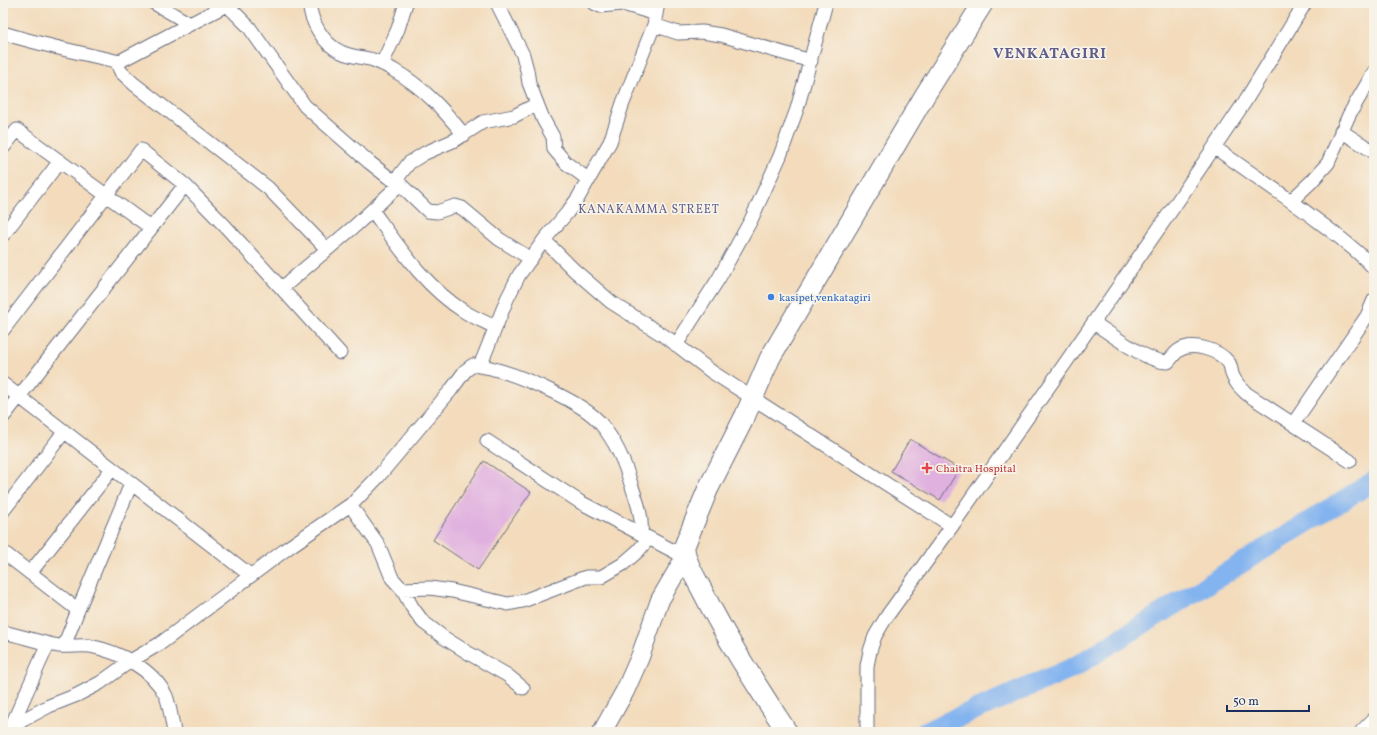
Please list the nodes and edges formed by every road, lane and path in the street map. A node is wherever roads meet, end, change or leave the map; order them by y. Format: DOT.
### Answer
graph roads {
  1 [pos="154,3"];
  2 [pos="309,3"];
  3 [pos="406,3"];
  4 [pos="497,3"];
  5 [pos="594,3"];
  6 [pos="826,3"];
  7 [pos="983,3"];
  8 [pos="1304,3"];
  9 [pos="229,4"];
  10 [pos="656,14"];
  11 [pos="190,24"];
  12 [pos="3,34"];
  13 [pos="811,61"];
  14 [pos="120,62"];
  15 [pos="382,64"];
  16 [pos="1374,72"];
  17 [pos="537,104"];
  18 [pos="1341,131"];
  19 [pos="464,135"];
  20 [pos="1214,147"];
  21 [pos="3,148"];
  22 [pos="1374,152"];
  23 [pos="60,161"];
  24 [pos="589,180"];
  25 [pos="398,182"];
  26 [pos="185,185"];
  27 [pos="107,196"];
  28 [pos="1291,201"];
  29 [pos="372,210"];
  30 [pos="151,228"];
  31 [pos="3,235"];
  32 [pos="544,240"];
  33 [pos="327,249"];
  34 [pos="531,259"];
  35 [pos="1374,268"];
  36 [pos="282,288"];
  37 [pos="1374,300"];
  38 [pos="1094,323"];
  39 [pos="3,330"];
  40 [pos="494,332"];
  41 [pos="676,345"];
  42 [pos="340,353"];
  43 [pos="480,366"];
  44 [pos="3,384"];
  45 [pos="19,396"];
  46 [pos="752,398"];
  47 [pos="3,417"];
  48 [pos="1293,424"];
  49 [pos="64,432"];
  50 [pos="487,441"];
  51 [pos="1350,461"];
  52 [pos="112,469"];
  53 [pos="131,484"];
  54 [pos="350,505"];
  55 [pos="3,512"];
  56 [pos="952,526"];
  57 [pos="645,536"];
  58 [pos="3,552"];
  59 [pos="685,557"];
  60 [pos="30,573"];
  61 [pos="250,576"];
  62 [pos="402,589"];
  63 [pos="78,610"];
  64 [pos="3,632"];
  65 [pos="48,644"];
  66 [pos="64,646"];
  67 [pos="132,660"];
  68 [pos="523,688"];
  69 [pos="1374,722"];
  70 [pos="8,731"];
  71 [pos="174,732"];
  72 [pos="602,732"];
  73 [pos="788,732"];
  74 [pos="867,732"];
  75 [pos="1363,732"];
  1 -- 11 [label="street"];
  2 -- 15 [label="street"];
  3 -- 15 [label="street"];
  4 -- 17 [label="street"];
  5 -- 10 [label="street"];
  6 -- 13 [label="street"];
  7 -- 46 [label="main road"];
  8 -- 20 [label="street"];
  9 -- 11 [label="street"];
  9 -- 25 [label="street"];
  10 -- 13 [label="street"];
  10 -- 24 [label="street"];
  11 -- 14 [label="street"];
  12 -- 14 [label="street"];
  13 -- 41 [label="street"];
  14 -- 33 [label="street"];
  15 -- 19 [label="street"];
  16 -- 18 [label="street"];
  17 -- 19 [label="street"];
  17 -- 24 [label="street"];
  18 -- 22 [label="street"];
  18 -- 28 [label="street"];
  19 -- 25 [label="street"];
  20 -- 28 [label="street"];
  20 -- 38 [label="street"];
  21 -- 23 [label="street"];
  23 -- 27 [label="street"];
  23 -- 31 [label="street"];
  24 -- 32 [label="street"];
  25 -- 29 [label="street"];
  25 -- 34 [label="street"];
  26 -- 27 [label="street"];
  26 -- 30 [label="street"];
  26 -- 36 [label="street"];
  27 -- 30 [label="street"];
  27 -- 39 [label="street"];
  28 -- 35 [label="street"];
  29 -- 33 [label="street"];
  29 -- 40 [label="street"];
  30 -- 45 [label="street"];
  32 -- 34 [label="street"];
  32 -- 41 [label="street"];
  33 -- 36 [label="street"];
  34 -- 40 [label="street"];
  36 -- 42 [label="street"];
  37 -- 48 [label="street"];
  38 -- 48 [label="street"];
  38 -- 56 [label="street"];
  40 -- 43 [label="street"];
  41 -- 46 [label="street"];
  43 -- 54 [label="street"];
  43 -- 57 [label="street"];
  44 -- 45 [label="street"];
  45 -- 47 [label="street"];
  45 -- 49 [label="street"];
  46 -- 56 [label="street"];
  46 -- 59 [label="main road"];
  48 -- 51 [label="street"];
  49 -- 52 [label="street"];
  49 -- 55 [label="street"];
  50 -- 57 [label="street"];
  52 -- 53 [label="street"];
  52 -- 60 [label="street"];
  53 -- 61 [label="street"];
  53 -- 63 [label="street"];
  54 -- 61 [label="street"];
  54 -- 62 [label="street"];
  56 -- 74 [label="street"];
  57 -- 59 [label="street"];
  57 -- 62 [label="street"];
  58 -- 60 [label="street"];
  59 -- 72 [label="main road"];
  59 -- 73 [label="main road"];
  60 -- 63 [label="street"];
  61 -- 67 [label="street"];
  62 -- 68 [label="street"];
  63 -- 66 [label="street"];
  64 -- 65 [label="street"];
  65 -- 66 [label="street"];
  65 -- 70 [label="street"];
  66 -- 67 [label="street"];
  67 -- 70 [label="street"];
  67 -- 71 [label="street"];
  69 -- 75 [label="street"];
}
